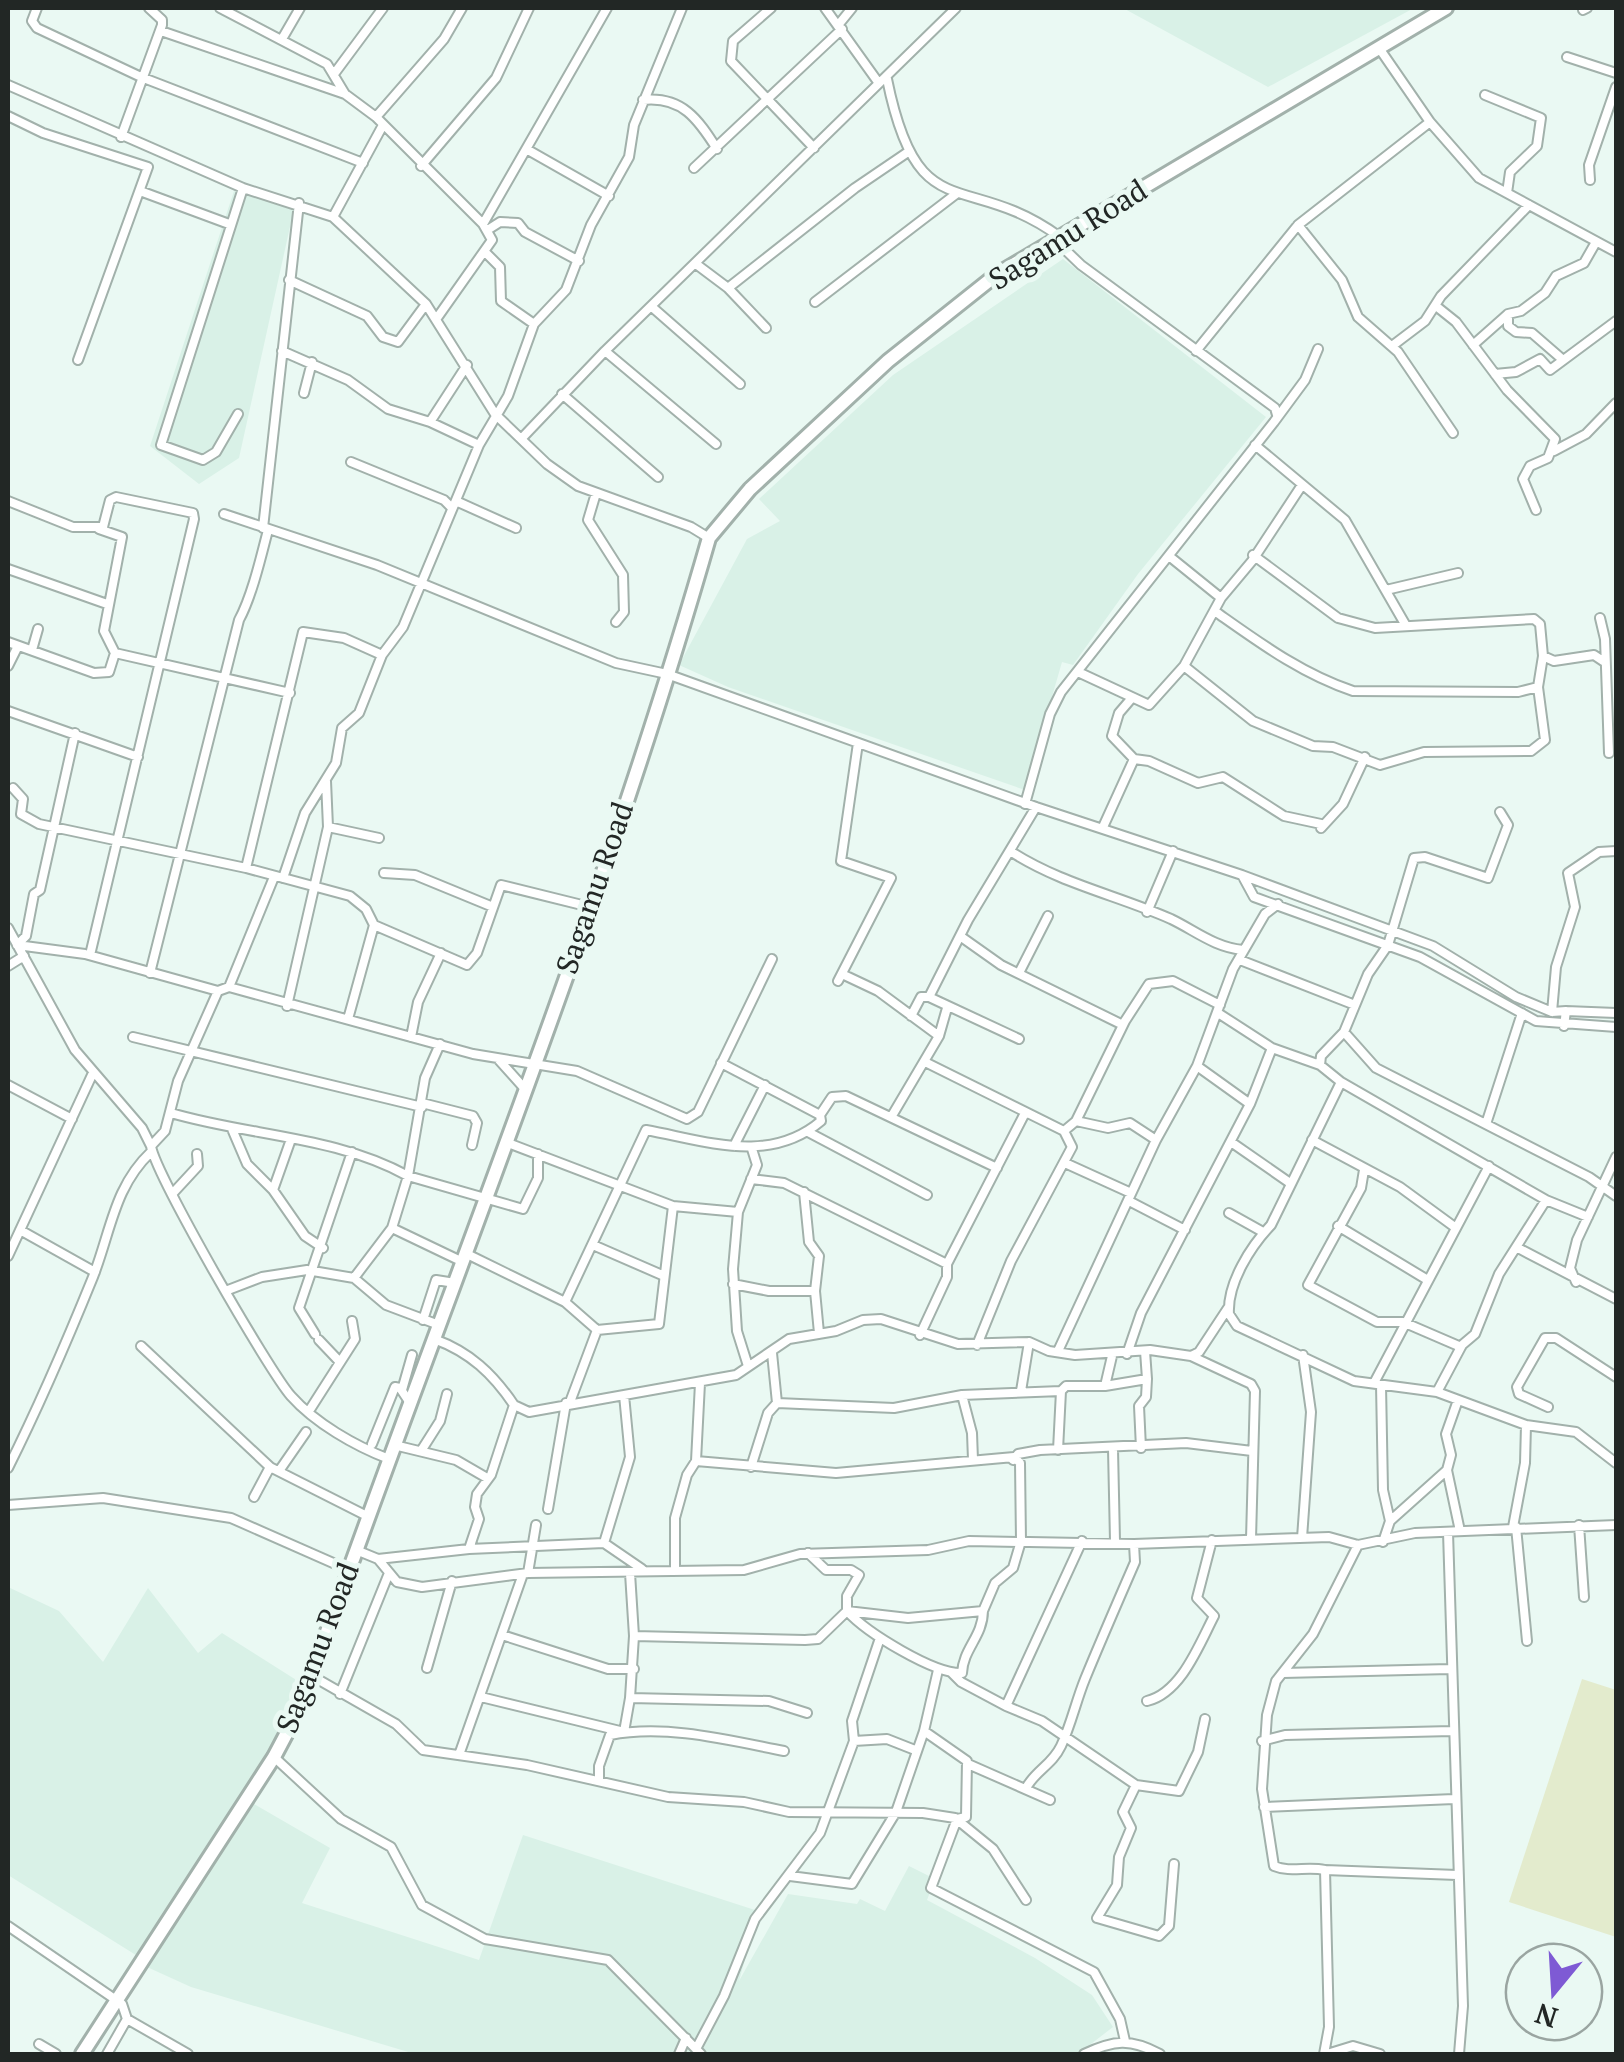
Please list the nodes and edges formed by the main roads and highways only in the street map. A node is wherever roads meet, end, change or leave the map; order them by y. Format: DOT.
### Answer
graph roads {
  1 [pos="1446,8"];
  2 [pos="82,2054"];
  1 -- 2 [label="highway, Sagamu Road"];
}
